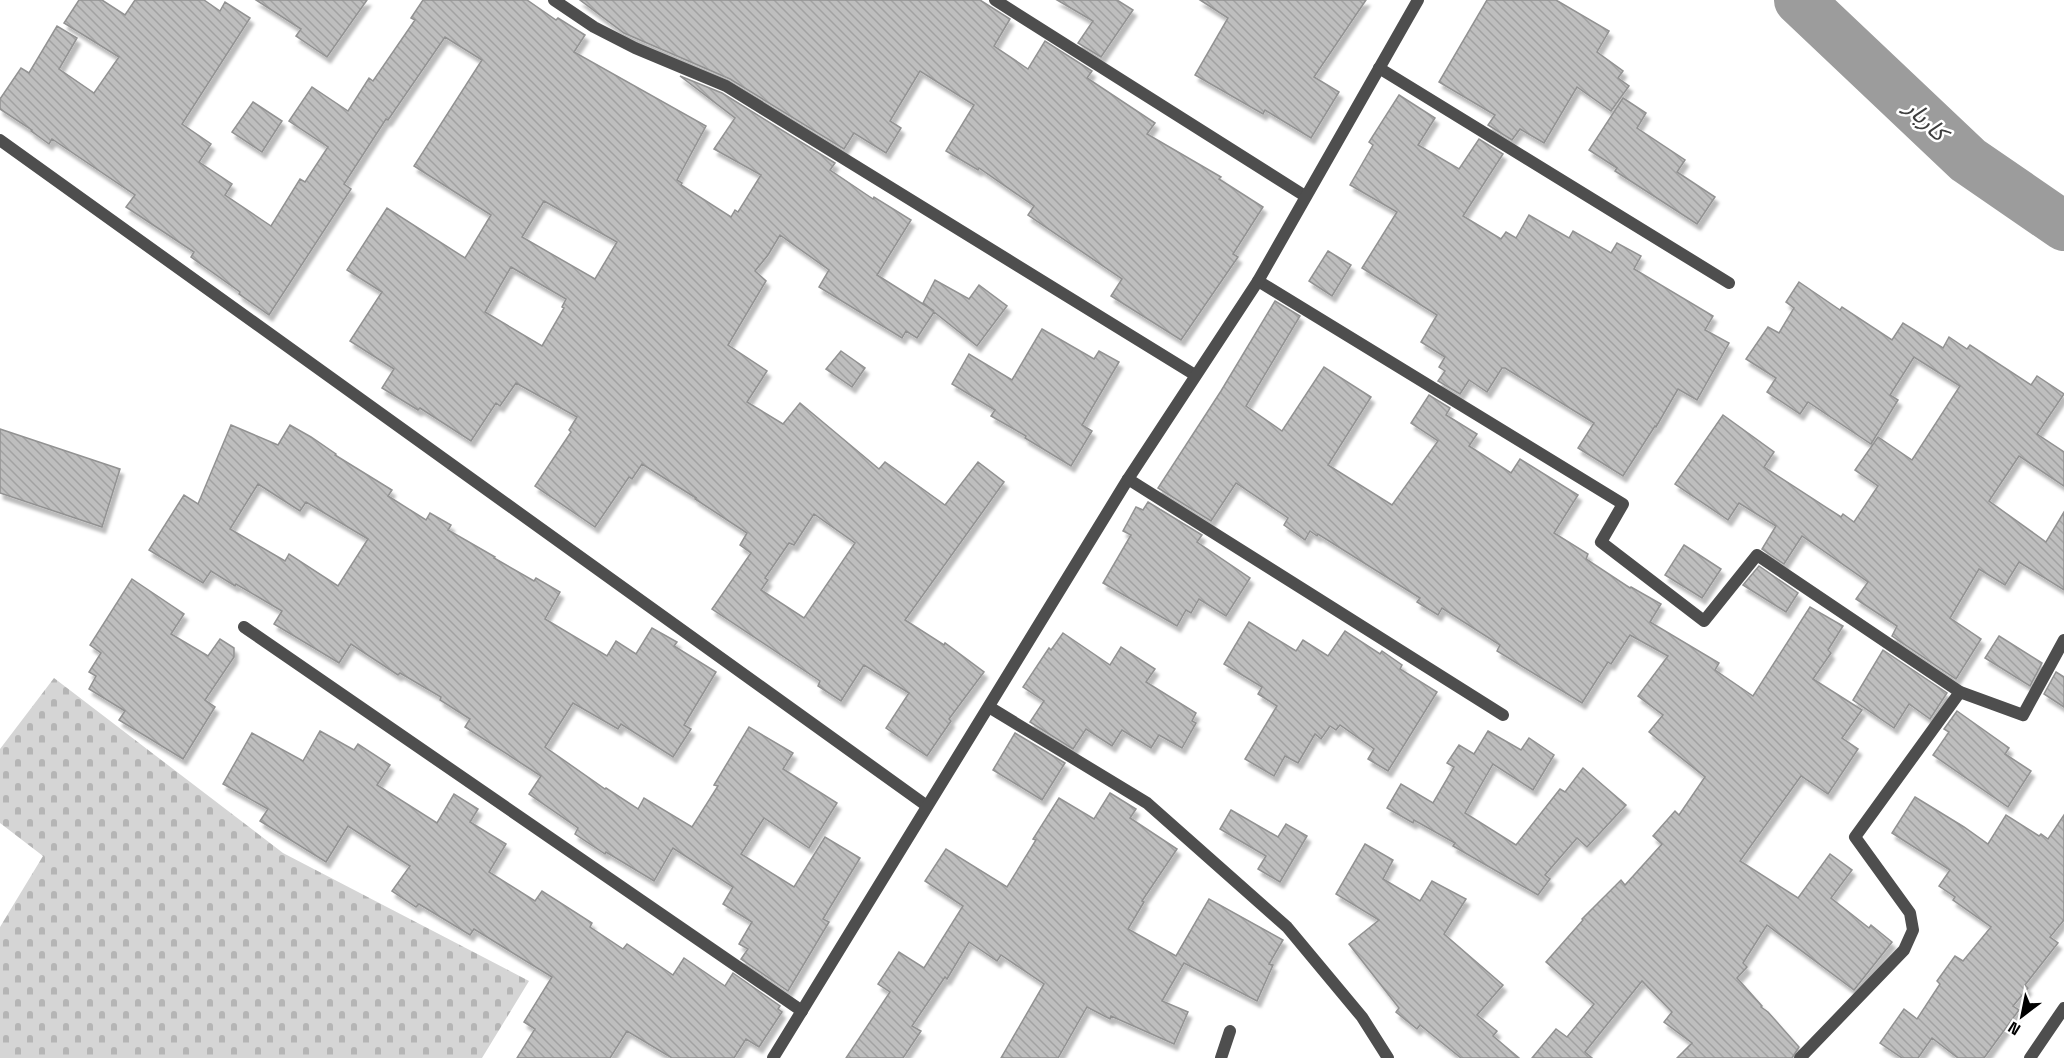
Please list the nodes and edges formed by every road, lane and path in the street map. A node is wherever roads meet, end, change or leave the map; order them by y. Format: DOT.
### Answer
graph roads {
  1 [pos="554,0"];
  2 [pos="995,0"];
  3 [pos="1418,0"];
  4 [pos="1379,68"];
  5 [pos="0,140"];
  6 [pos="1305,196"];
  7 [pos="1258,281"];
  8 [pos="1729,284"];
  9 [pos="1195,375"];
  10 [pos="1128,479"];
  11 [pos="244,627"];
  12 [pos="2064,640"];
  13 [pos="1960,692"];
  14 [pos="989,707"];
  15 [pos="1503,715"];
  16 [pos="927,806"];
  17 [pos="2064,1008"];
  18 [pos="802,1011"];
  19 [pos="1230,1031"];
  20 [pos="773,1058"];
  21 [pos="1221,1058"];
  22 [pos="1388,1058"];
  23 [pos="1800,1058"];
  24 [pos="2030,1058"];
  1 -- 9 [label="street"];
  2 -- 6 [label="street"];
  3 -- 4 [label="street"];
  4 -- 6 [label="street"];
  4 -- 8 [label="street"];
  5 -- 16 [label="street"];
  6 -- 7 [label="street"];
  7 -- 9 [label="street"];
  7 -- 13 [label="street"];
  9 -- 10 [label="street"];
  10 -- 14 [label="street"];
  10 -- 15 [label="street"];
  11 -- 18 [label="street"];
  12 -- 13 [label="street"];
  13 -- 23 [label="street"];
  14 -- 16 [label="street"];
  14 -- 22 [label="street"];
  16 -- 18 [label="street"];
  17 -- 24 [label="street"];
  18 -- 20 [label="street"];
  19 -- 21 [label="street"];
}
